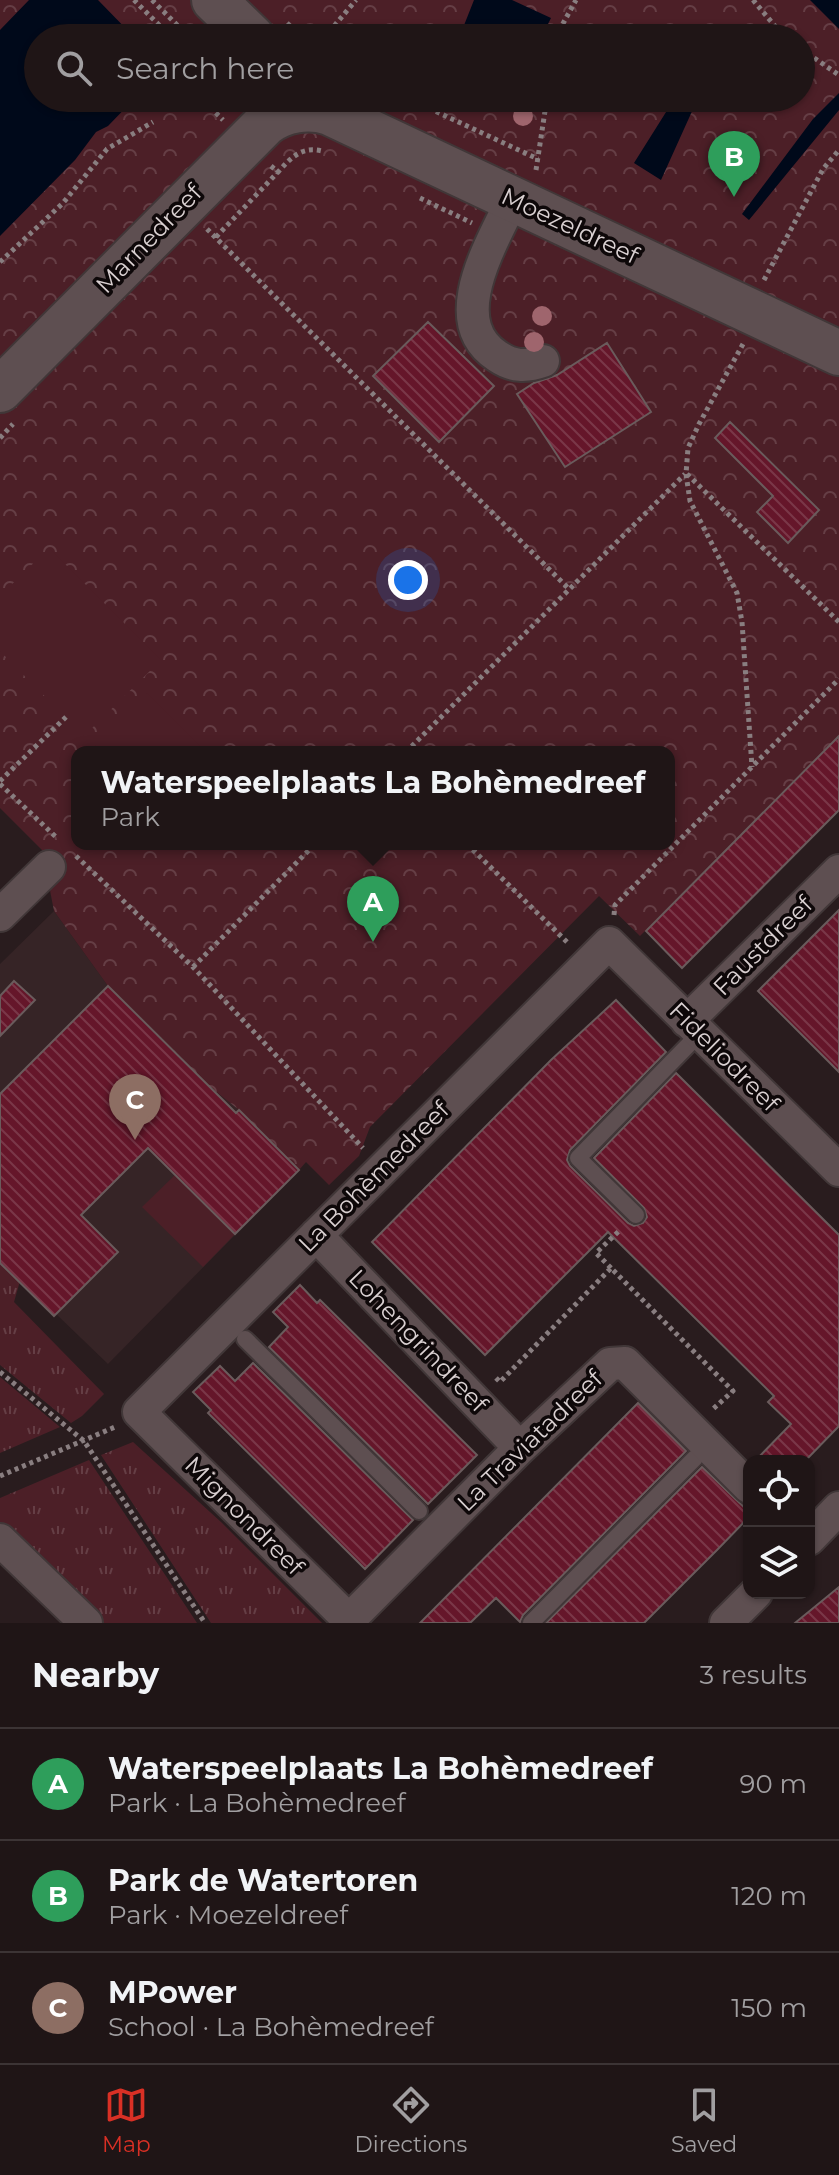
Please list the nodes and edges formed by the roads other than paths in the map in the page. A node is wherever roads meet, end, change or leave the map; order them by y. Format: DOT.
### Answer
graph roads {
  1 [pos="179,0"];
  2 [pos="214,0"];
  3 [pos="203,24"];
  4 [pos="239,24"];
  5 [pos="282,112"];
  6 [pos="325,112"];
  7 [pos="524,184"];
  8 [pos="839,353"];
  9 [pos="543,361"];
  10 [pos="0,390"];
  11 [pos="60,853"];
  12 [pos="839,871"];
  13 [pos="0,915"];
  14 [pos="599,954"];
  15 [pos="693,1027"];
  16 [pos="839,1170"];
  17 [pos="636,1215"];
  18 [pos="316,1235"];
  19 [pos="245,1339"];
  20 [pos="139,1412"];
  21 [pos="520,1448"];
  22 [pos="695,1458"];
  23 [pos="743,1481"];
  24 [pos="839,1508"];
  25 [pos="419,1511"];
  26 [pos="815,1533"];
  27 [pos="0,1540"];
  28 [pos="750,1599"];
  29 [pos="349,1620"];
  30 [pos="86,1623"];
  31 [pos="531,1623"];
  32 [pos="726,1623"];
  1 -- 3 [label="street"];
  2 -- 4 [label="street"];
  5 -- 10 [label="street, Marnedreef"];
  6 -- 7 [label="street, Moezeldreef"];
  7 -- 8 [label="street, Moezeldreef"];
  7 -- 9 [label="street"];
  11 -- 13 [label="street"];
  12 -- 15 [label="street, Faustdreef"];
  14 -- 15 [label="street, Fideliodreef"];
  14 -- 18 [label="street, La Bohèmedreef"];
  15 -- 16 [label="street, Fideliodreef"];
  15 -- 17 [label="lane"];
  18 -- 20 [label="street, La Bohèmedreef"];
  18 -- 21 [label="street, Lohengrindreef"];
  19 -- 25 [label="lane"];
  20 -- 29 [label="street, Mignondreef"];
  21 -- 23 [label="street, La Traviatadreef"];
  21 -- 29 [label="street, La Traviatadreef"];
  22 -- 31 [label="lane"];
  24 -- 26 [label="street"];
  27 -- 30 [label="street"];
  28 -- 32 [label="street"];
}
